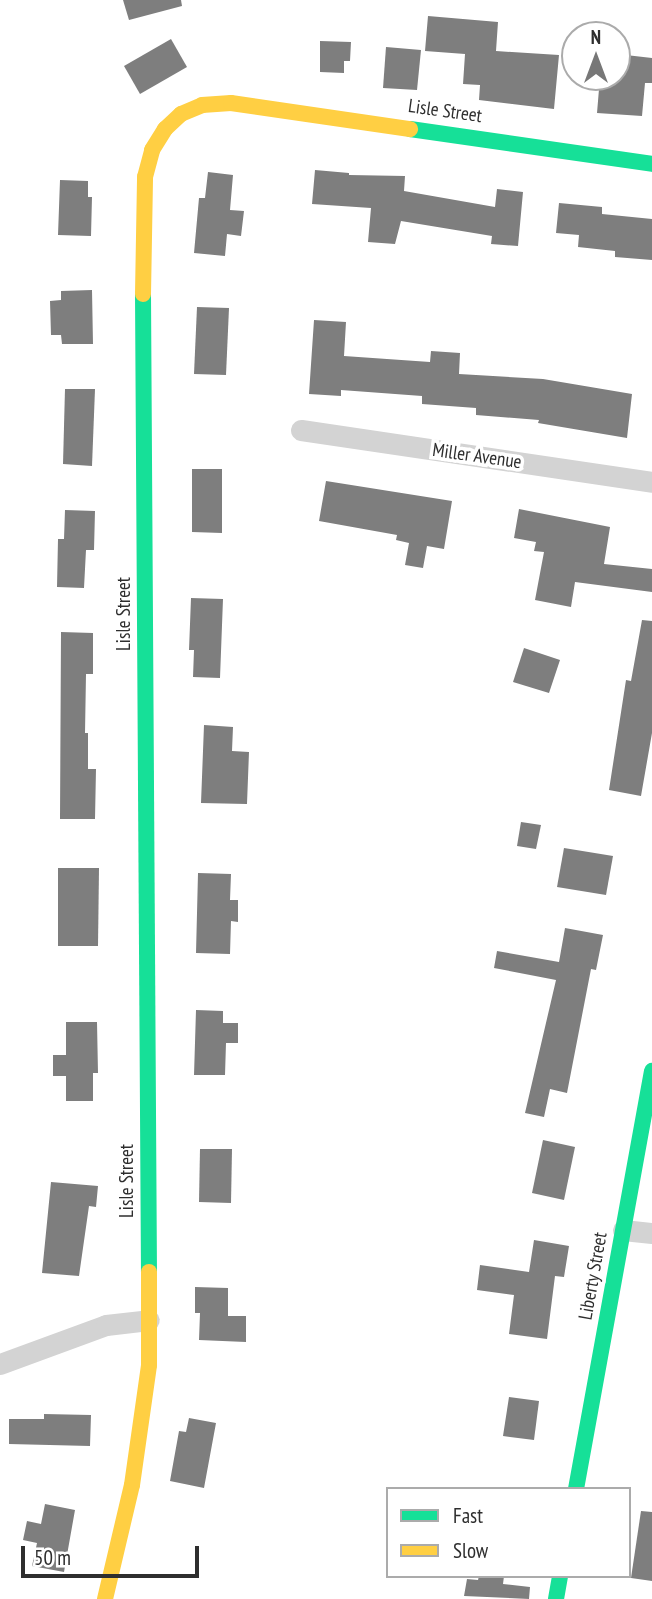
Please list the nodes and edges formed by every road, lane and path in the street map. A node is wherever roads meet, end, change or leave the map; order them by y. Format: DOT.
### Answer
graph roads {
  1 [pos="652,164"];
  2 [pos="301,430"];
  3 [pos="652,482"];
  4 [pos="652,1071"];
  5 [pos="623,1230"];
  6 [pos="652,1233"];
  7 [pos="149,1320"];
  8 [pos="0,1364"];
  9 [pos="576,1487"];
  10 [pos="560,1578"];
  11 [pos="105,1599"];
  12 [pos="556,1599"];
  1 -- 7 [label="street, Lisle Street"];
  2 -- 3 [label="street, Miller Avenue"];
  4 -- 5 [label="street, Liberty Street"];
  5 -- 6 [label="street"];
  5 -- 9 [label="street, Liberty Street"];
  7 -- 8 [label="street"];
  7 -- 11 [label="street, Lisle Street"];
  10 -- 12 [label="street"];
}
